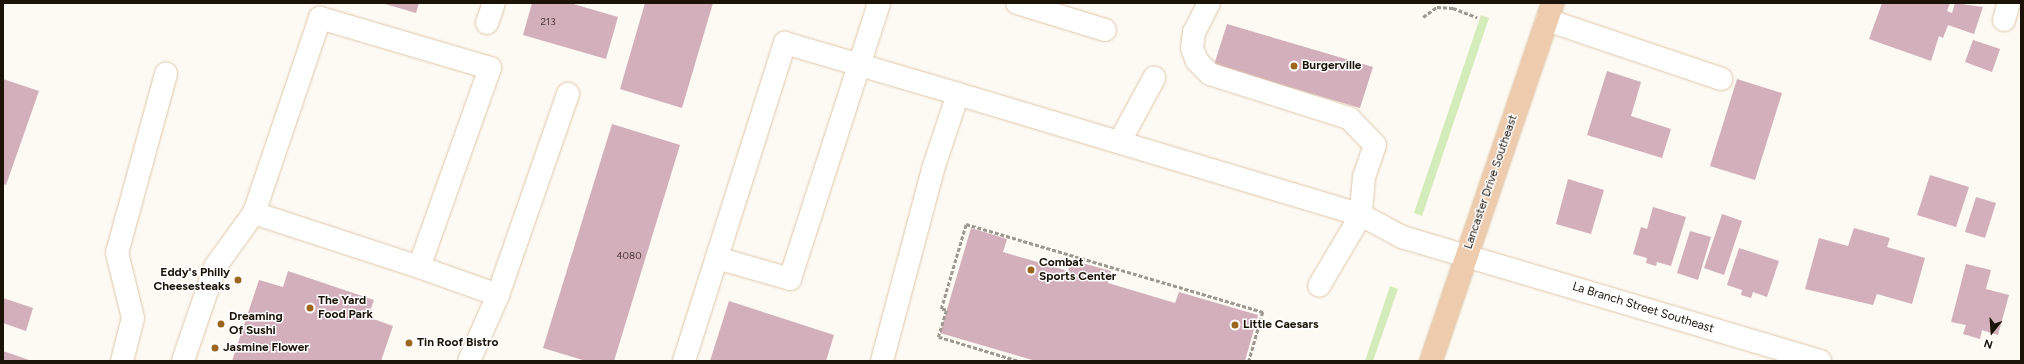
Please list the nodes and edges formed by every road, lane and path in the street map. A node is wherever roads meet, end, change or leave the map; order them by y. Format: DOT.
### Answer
graph roads {
  1 [pos="494,3"];
  2 [pos="879,3"];
  3 [pos="1017,3"];
  4 [pos="1209,3"];
  5 [pos="1550,11"];
  6 [pos="1477,16"];
  7 [pos="1423,17"];
  8 [pos="487,23"];
  9 [pos="1105,30"];
  10 [pos="860,65"];
  11 [pos="166,74"];
  12 [pos="1154,78"];
  13 [pos="1721,79"];
  14 [pos="568,94"];
  15 [pos="958,94"];
  16 [pos="1120,141"];
  17 [pos="254,214"];
  18 [pos="1361,215"];
  19 [pos="1467,254"];
  20 [pos="717,258"];
  21 [pos="419,267"];
  22 [pos="1319,286"];
  23 [pos="498,295"];
  24 [pos="122,361"];
  25 [pos="183,361"];
  26 [pos="469,361"];
  27 [pos="684,361"];
  28 [pos="882,361"];
  29 [pos="1017,361"];
  30 [pos="1249,361"];
  31 [pos="1431,361"];
  32 [pos="1820,361"];
  1 -- 8 [label="street"];
  2 -- 10 [label="street"];
  3 -- 9 [label="street"];
  4 -- 18 [label="street"];
  5 -- 13 [label="street"];
  5 -- 19 [label="main road, Lancaster Drive Southeast"];
  6 -- 7 [label="path"];
  10 -- 15 [label="street, La Branch Street Southeast"];
  10 -- 20 [label="street"];
  10 -- 20 [label="street, La Branch Street Southeast"];
  11 -- 24 [label="street"];
  12 -- 16 [label="street"];
  14 -- 23 [label="street"];
  15 -- 16 [label="street, La Branch Street Southeast"];
  15 -- 28 [label="street"];
  16 -- 18 [label="street, La Branch Street Southeast"];
  17 -- 21 [label="street"];
  17 -- 21 [label="street"];
  17 -- 25 [label="street"];
  18 -- 19 [label="street, La Branch Street Southeast"];
  18 -- 22 [label="street"];
  19 -- 31 [label="main road, Lancaster Drive Southeast"];
  19 -- 32 [label="street, La Branch Street Southeast"];
  20 -- 27 [label="street"];
  21 -- 23 [label="street"];
  23 -- 26 [label="street"];
  29 -- 30 [label="path"];
}
